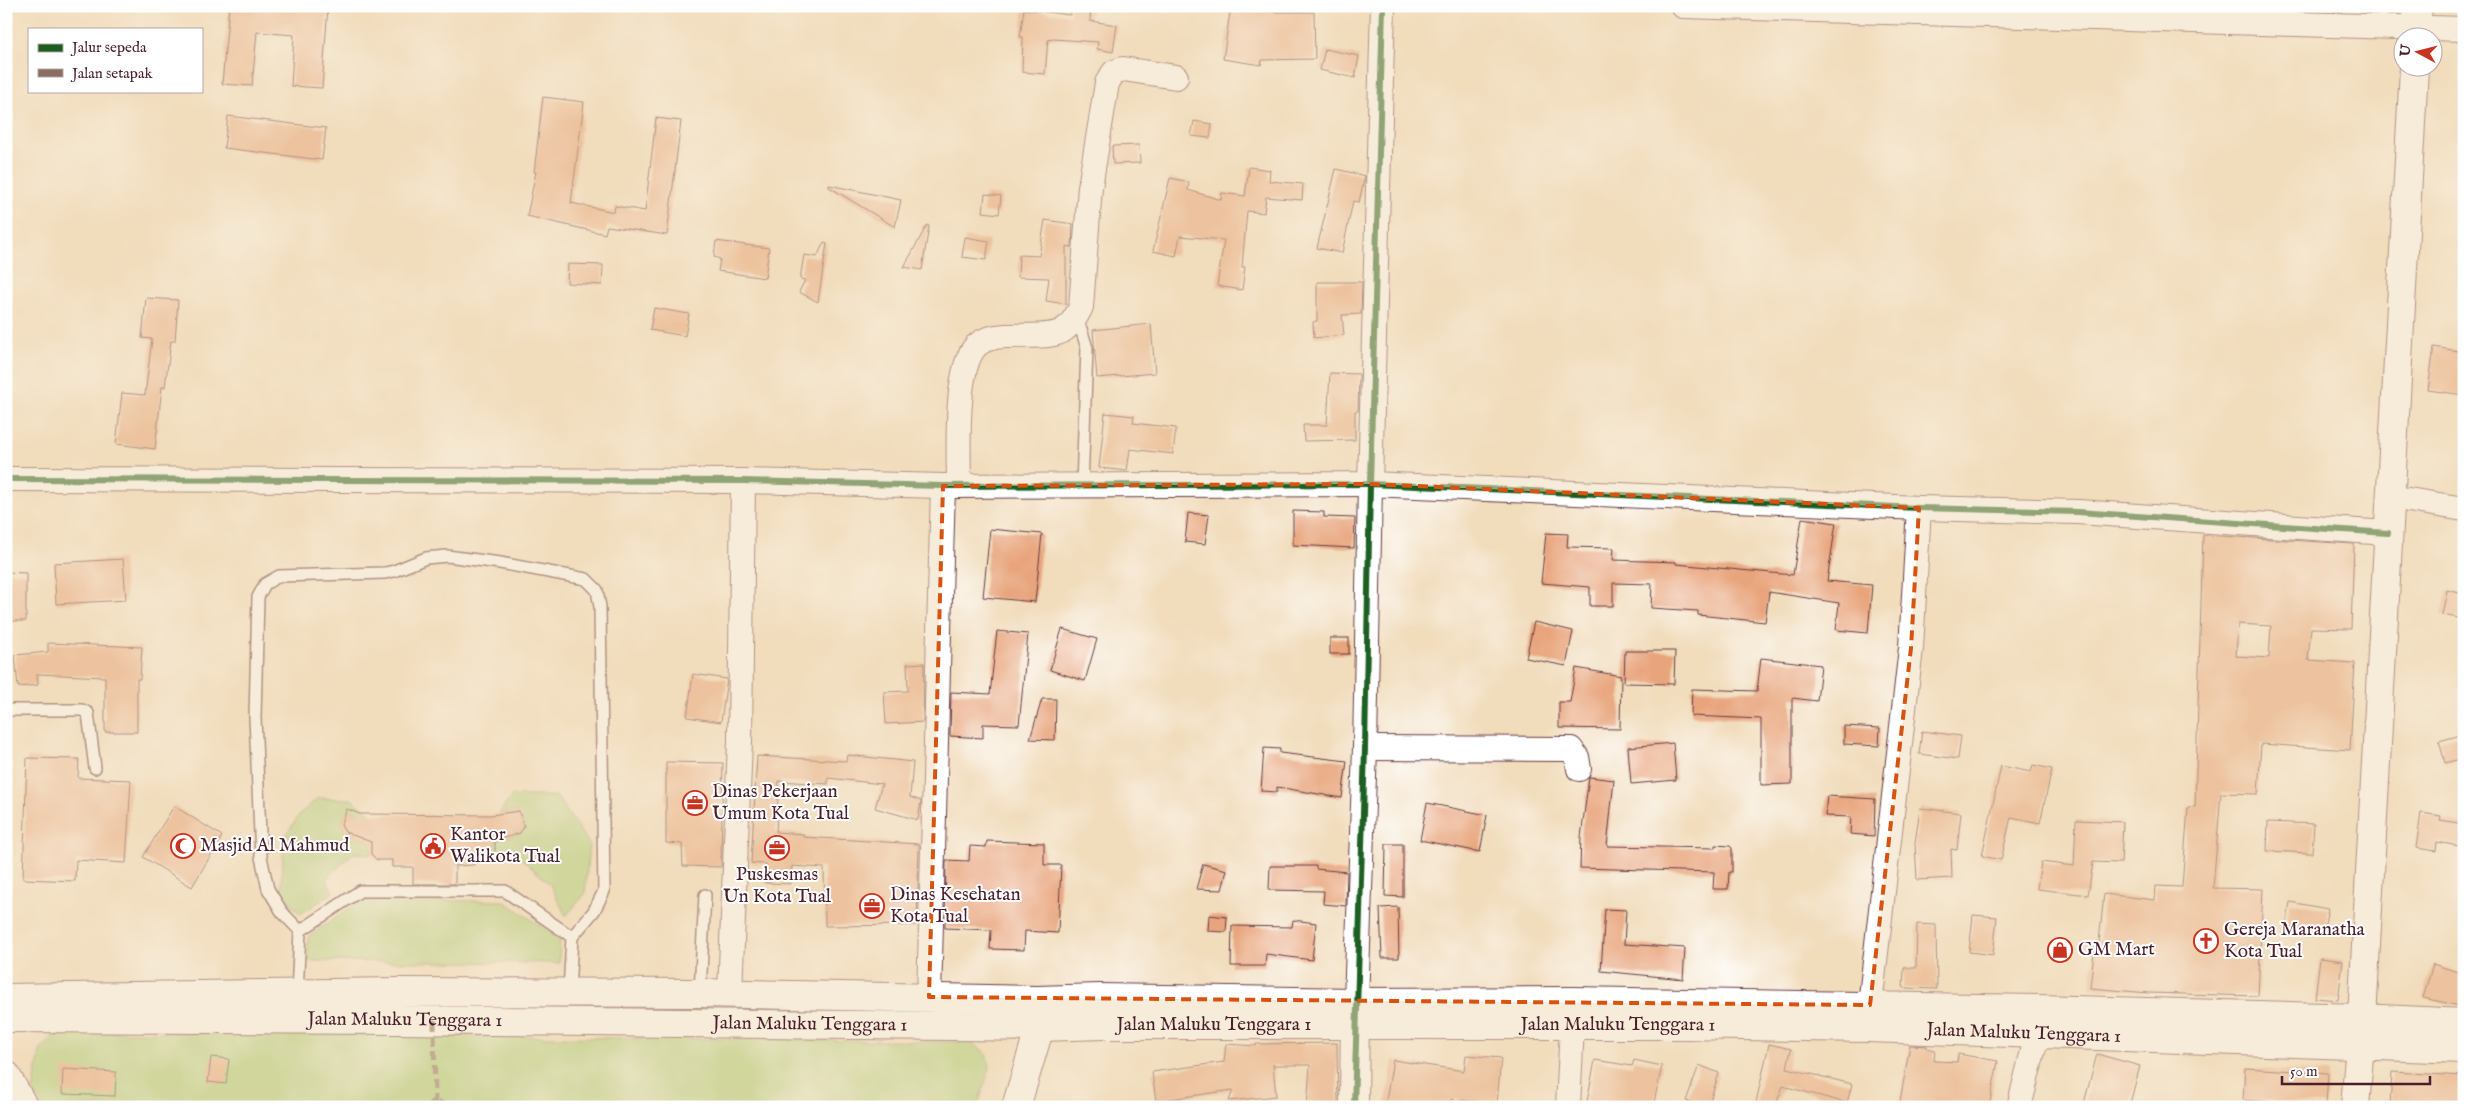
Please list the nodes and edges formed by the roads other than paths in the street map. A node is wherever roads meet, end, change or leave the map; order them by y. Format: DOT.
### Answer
graph roads {
  1 [pos="1383,6"];
  2 [pos="1684,6"];
  3 [pos="2416,24"];
  4 [pos="2464,29"];
  5 [pos="1176,77"];
  6 [pos="2413,78"];
  7 [pos="1073,322"];
  8 [pos="6,479"];
  9 [pos="744,480"];
  10 [pos="1370,484"];
  11 [pos="951,486"];
  12 [pos="1082,486"];
  13 [pos="2390,497"];
  14 [pos="1919,508"];
  15 [pos="2464,509"];
  16 [pos="2388,533"];
  17 [pos="6,710"];
  18 [pos="1365,748"];
  19 [pos="95,768"];
  20 [pos="1579,769"];
  21 [pos="705,895"];
  22 [pos="300,931"];
  23 [pos="572,937"];
  24 [pos="569,993"];
  25 [pos="700,993"];
  26 [pos="730,993"];
  27 [pos="929,997"];
  28 [pos="6,998"];
  29 [pos="1037,999"];
  30 [pos="1870,1005"];
  31 [pos="297,1007"];
  32 [pos="1355,1013"];
  33 [pos="6,1018"];
  34 [pos="2362,1018"];
  35 [pos="2464,1023"];
  36 [pos="1572,1026"];
  37 [pos="1032,1027"];
  38 [pos="2037,1035"];
  39 [pos="2359,1045"];
  40 [pos="2464,1050"];
  41 [pos="6,1075"];
  42 [pos="24,1107"];
  43 [pos="997,1107"];
  44 [pos="1016,1107"];
  45 [pos="1354,1107"];
  46 [pos="1568,1107"];
  47 [pos="2019,1107"];
  48 [pos="2355,1107"];
  1 -- 10 [label="street"];
  2 -- 3 [label="street"];
  3 -- 4 [label="street"];
  5 -- 7 [label="street"];
  6 -- 13 [label="main road"];
  7 -- 11 [label="street"];
  7 -- 12 [label="lane"];
  8 -- 9 [label="street"];
  9 -- 11 [label="street"];
  9 -- 26 [label="street"];
  10 -- 12 [label="street"];
  10 -- 14 [label="street"];
  10 -- 18 [label="street"];
  11 -- 12 [label="street"];
  11 -- 27 [label="street"];
  13 -- 15 [label="street"];
  13 -- 16 [label="main road"];
  14 -- 16 [label="street"];
  14 -- 30 [label="street"];
  16 -- 34 [label="main road"];
  17 -- 19 [label="lane"];
  18 -- 20 [label="street"];
  18 -- 32 [label="street"];
  21 -- 25 [label="lane"];
  22 -- 23 [label="lane"];
  22 -- 23 [label="lane"];
  22 -- 31 [label="lane"];
  23 -- 24 [label="lane"];
  24 -- 25 [label="main road, Jalan Maluku Tenggara 1"];
  24 -- 31 [label="main road, Jalan Maluku Tenggara 1"];
  25 -- 26 [label="main road, Jalan Maluku Tenggara 1"];
  26 -- 27 [label="main road, Jalan Maluku Tenggara 1"];
  27 -- 29 [label="main road, Jalan Maluku Tenggara 1"];
  28 -- 31 [label="main road, Jalan Maluku Tenggara 1"];
  29 -- 32 [label="main road, Jalan Maluku Tenggara 1"];
  29 -- 37 [label="main road"];
  30 -- 32 [label="main road, Jalan Maluku Tenggara 1"];
  30 -- 34 [label="main road, Jalan Maluku Tenggara 1"];
  31 -- 33 [label="main road, Jalan Maluku Tenggara 1"];
  31 -- 37 [label="main road, Jalan Maluku Tenggara 1"];
  32 -- 36 [label="main road, Jalan Maluku Tenggara 1"];
  32 -- 37 [label="main road, Jalan Maluku Tenggara 1"];
  32 -- 45 [label="main road"];
  34 -- 35 [label="main road, Jalan Maluku Tenggara 1"];
  34 -- 39 [label="main road"];
  36 -- 38 [label="main road, Jalan Maluku Tenggara 1"];
  36 -- 46 [label="street"];
  37 -- 43 [label="main road"];
  37 -- 44 [label="main road"];
  38 -- 39 [label="main road, Jalan Maluku Tenggara 1"];
  38 -- 47 [label="street"];
  39 -- 40 [label="main road, Jalan Maluku Tenggara 1"];
  39 -- 48 [label="main road"];
  41 -- 42 [label="main road"];
}
